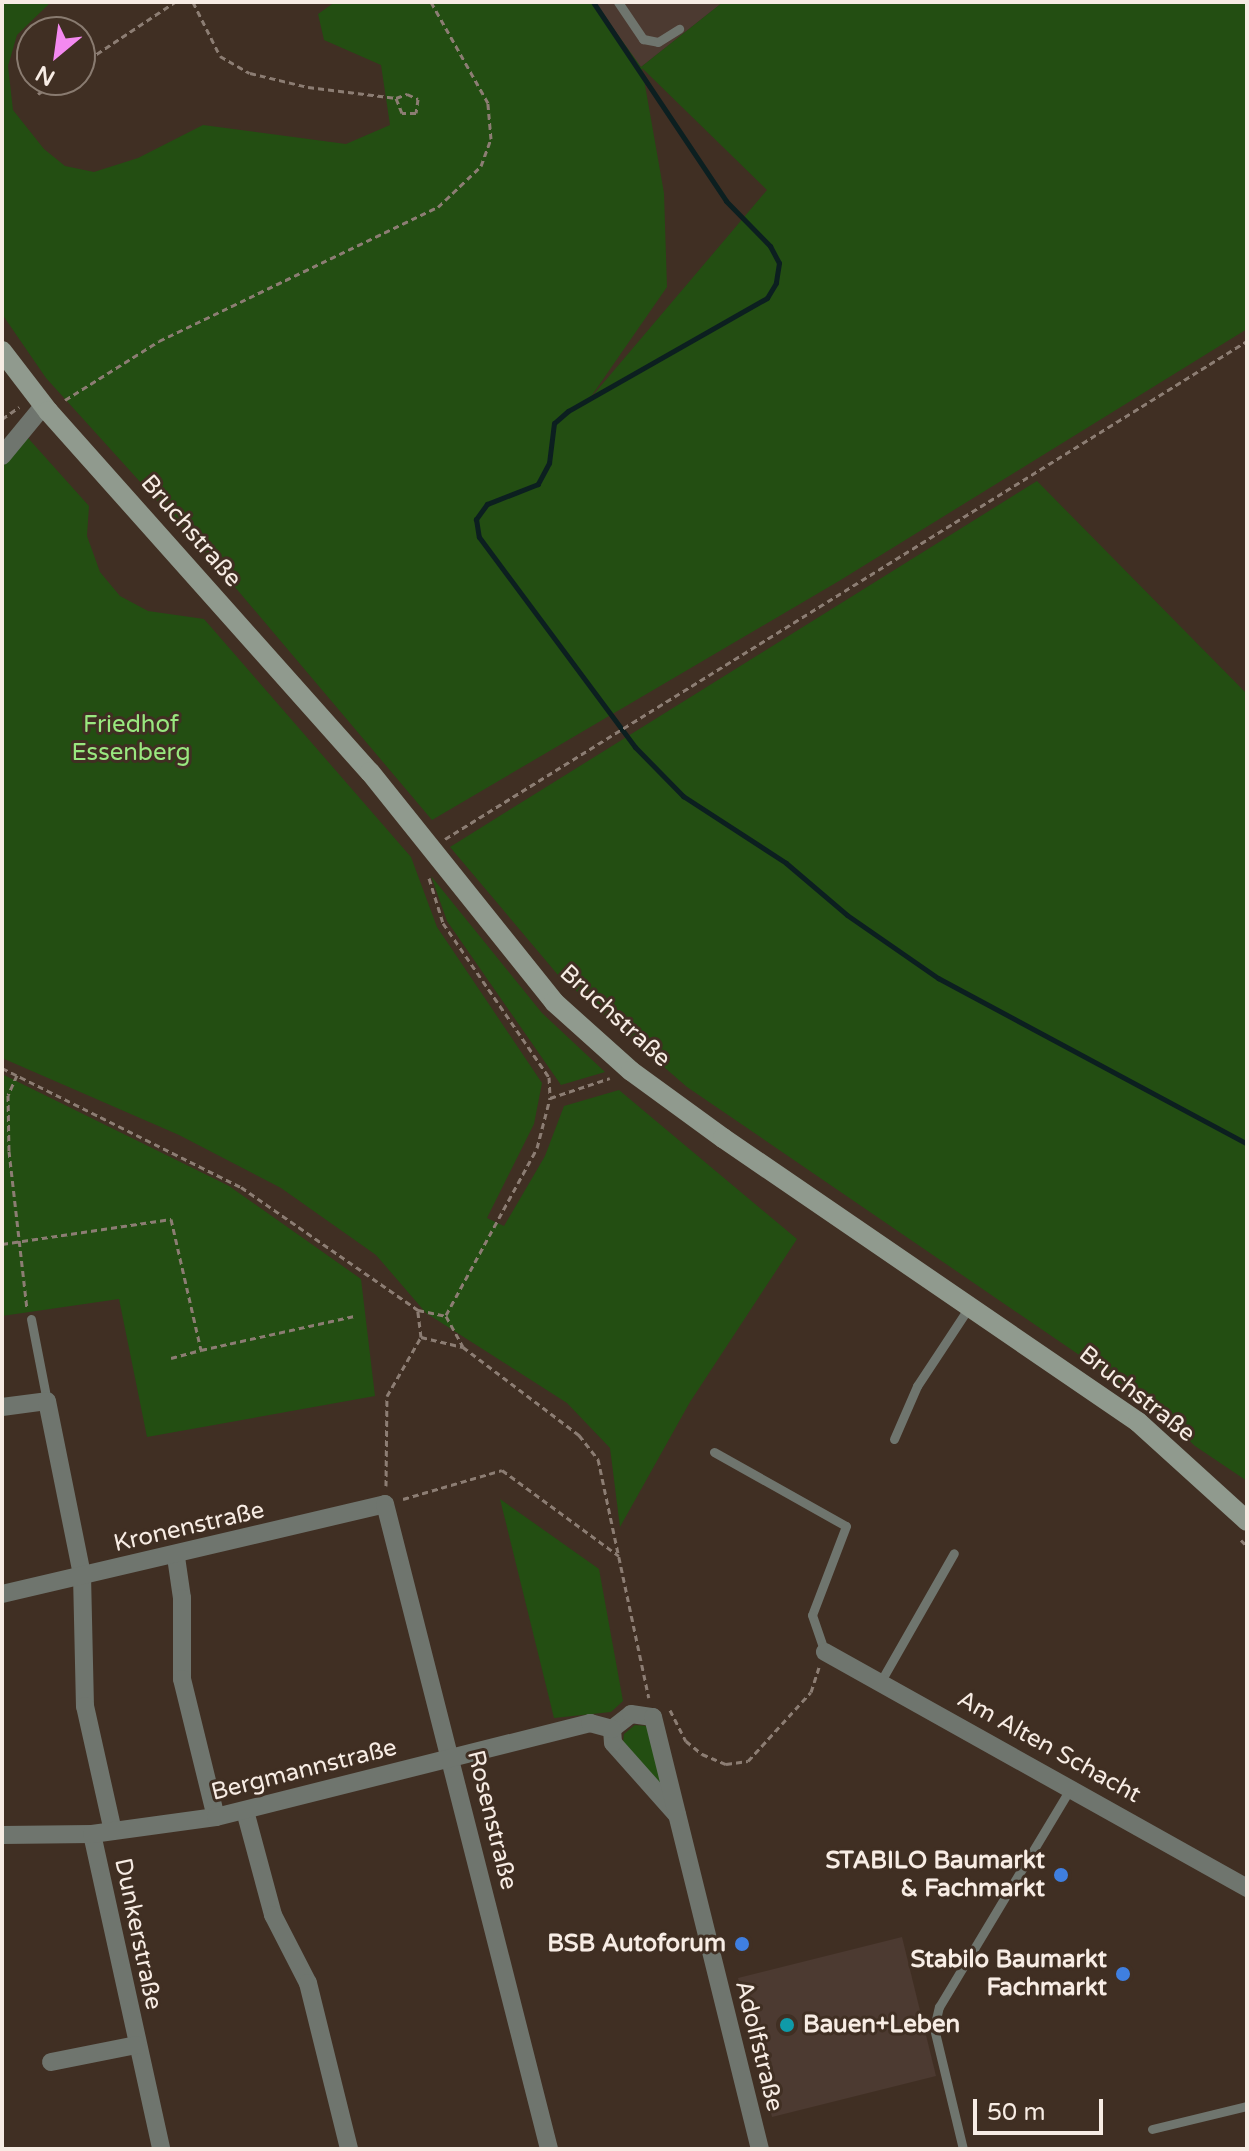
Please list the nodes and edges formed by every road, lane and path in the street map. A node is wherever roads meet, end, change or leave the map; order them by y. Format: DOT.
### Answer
graph roads {
  1 [pos="175,2"];
  2 [pos="193,2"];
  3 [pos="431,2"];
  4 [pos="618,2"];
  5 [pos="679,29"];
  6 [pos="96,54"];
  7 [pos="396,98"];
  8 [pos="1247,341"];
  9 [pos="2,351"];
  10 [pos="46,408"];
  11 [pos="2,456"];
  12 [pos="427,856"];
  13 [pos="2,1068"];
  14 [pos="17,1075"];
  15 [pos="617,1076"];
  16 [pos="550,1098"];
  17 [pos="18,1241"];
  18 [pos="2,1244"];
  19 [pos="969,1306"];
  20 [pos="418,1310"];
  21 [pos="354,1316"];
  22 [pos="446,1316"];
  23 [pos="31,1319"];
  24 [pos="421,1337"];
  25 [pos="463,1347"];
  26 [pos="201,1350"];
  27 [pos="171,1358"];
  28 [pos="47,1401"];
  29 [pos="2,1407"];
  30 [pos="894,1439"];
  31 [pos="714,1452"];
  32 [pos="385,1504"];
  33 [pos="1247,1521"];
  34 [pos="954,1553"];
  35 [pos="619,1556"];
  36 [pos="176,1557"];
  37 [pos="82,1575"];
  38 [pos="2,1594"];
  39 [pos="825,1652"];
  40 [pos="881,1681"];
  41 [pos="649,1709"];
  42 [pos="612,1729"];
  43 [pos="451,1757"];
  44 [pos="1071,1787"];
  45 [pos="245,1811"];
  46 [pos="677,1815"];
  47 [pos="216,1817"];
  48 [pos="113,1831"];
  49 [pos="92,1834"];
  50 [pos="2,1835"];
  51 [pos="1247,1888"];
  52 [pos="136,2045"];
  53 [pos="51,2062"];
  54 [pos="1247,2106"];
  55 [pos="1152,2129"];
  56 [pos="161,2149"];
  57 [pos="349,2149"];
  58 [pos="549,2149"];
  59 [pos="760,2149"];
  60 [pos="963,2149"];
  1 -- 6 [label="path"];
  2 -- 7 [label="path"];
  3 -- 10 [label="path"];
  4 -- 5 [label="lane"];
  7 -- 7 [label="path"];
  8 -- 12 [label="path"];
  9 -- 10 [label="street, Bruchstraße"];
  10 -- 11 [label="street"];
  10 -- 12 [label="street, Bruchstraße"];
  12 -- 16 [label="path"];
  12 -- 19 [label="street, Bruchstraße"];
  13 -- 14 [label="path"];
  14 -- 17 [label="path"];
  14 -- 20 [label="path"];
  15 -- 16 [label="path"];
  16 -- 22 [label="path"];
  17 -- 18 [label="path"];
  17 -- 23 [label="path"];
  17 -- 26 [label="path"];
  19 -- 30 [label="lane"];
  19 -- 33 [label="street, Bruchstraße"];
  20 -- 22 [label="path"];
  20 -- 24 [label="path"];
  21 -- 26 [label="path"];
  22 -- 25 [label="path"];
  23 -- 28 [label="lane"];
  24 -- 25 [label="path"];
  24 -- 32 [label="path"];
  25 -- 35 [label="path"];
  26 -- 27 [label="path"];
  28 -- 29 [label="street"];
  28 -- 37 [label="street, Dunkerstraße"];
  31 -- 39 [label="lane"];
  32 -- 35 [label="path"];
  32 -- 36 [label="street, Kronenstraße"];
  32 -- 43 [label="street, Rosenstraße"];
  34 -- 40 [label="lane"];
  35 -- 41 [label="path"];
  36 -- 37 [label="street, Kronenstraße"];
  36 -- 47 [label="street"];
  37 -- 38 [label="street, Kronenstraße"];
  37 -- 48 [label="street, Dunkerstraße"];
  39 -- 40 [label="street, Am Alten Schacht"];
  39 -- 41 [label="path"];
  40 -- 44 [label="street, Am Alten Schacht"];
  41 -- 42 [label="street"];
  41 -- 46 [label="street, Adolfstraße"];
  42 -- 43 [label="street, Bergmannstraße"];
  42 -- 46 [label="street, Adolfstraße"];
  43 -- 45 [label="street, Bergmannstraße"];
  43 -- 58 [label="street, Rosenstraße"];
  44 -- 51 [label="street, Am Alten Schacht"];
  44 -- 60 [label="lane"];
  45 -- 47 [label="street, Bergmannstraße"];
  45 -- 57 [label="street"];
  46 -- 59 [label="street, Adolfstraße"];
  47 -- 48 [label="street, Bergmannstraße"];
  48 -- 49 [label="street, Bergmannstraße"];
  49 -- 50 [label="street, Bergmannstraße"];
  49 -- 52 [label="street, Dunkerstraße"];
  52 -- 53 [label="street, Dunkerstraße"];
  52 -- 56 [label="street, Dunkerstraße"];
  54 -- 55 [label="lane"];
}
